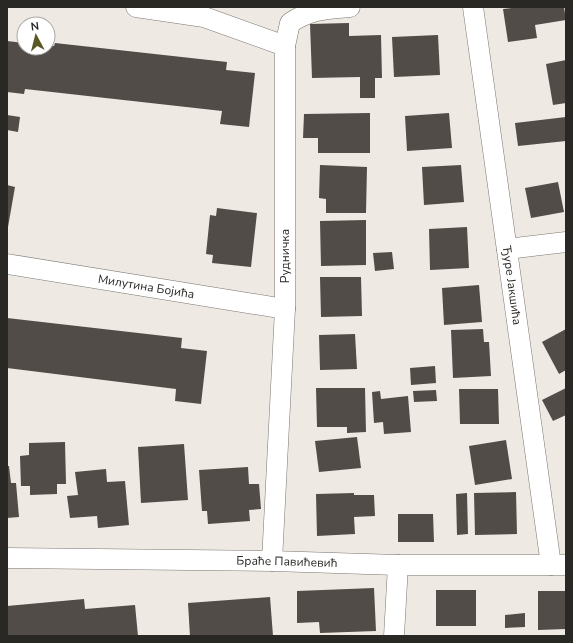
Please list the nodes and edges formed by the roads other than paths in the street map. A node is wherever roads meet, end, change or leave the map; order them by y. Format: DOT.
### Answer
graph roads {
  1 [pos="136,7"];
  2 [pos="350,7"];
  3 [pos="472,7"];
  4 [pos="205,12"];
  5 [pos="284,46"];
  6 [pos="566,242"];
  7 [pos="507,249"];
  8 [pos="7,264"];
  9 [pos="285,309"];
  10 [pos="7,558"];
  11 [pos="272,561"];
  12 [pos="398,565"];
  13 [pos="558,565"];
  14 [pos="394,636"];
  1 -- 4 [label="street"];
  2 -- 5 [label="street, Рудничка"];
  3 -- 7 [label="street, Ђуре Јакшића"];
  4 -- 5 [label="street"];
  5 -- 9 [label="street, Рудничка"];
  6 -- 7 [label="street"];
  7 -- 13 [label="street, Ђуре Јакшића"];
  8 -- 9 [label="street, Милутина Бојића"];
  9 -- 11 [label="street, Рудничка"];
  10 -- 11 [label="street, Браће Павићевић"];
  11 -- 12 [label="street, Браће Павићевић"];
  12 -- 13 [label="street, Браће Павићевић"];
  12 -- 14 [label="street"];
}
